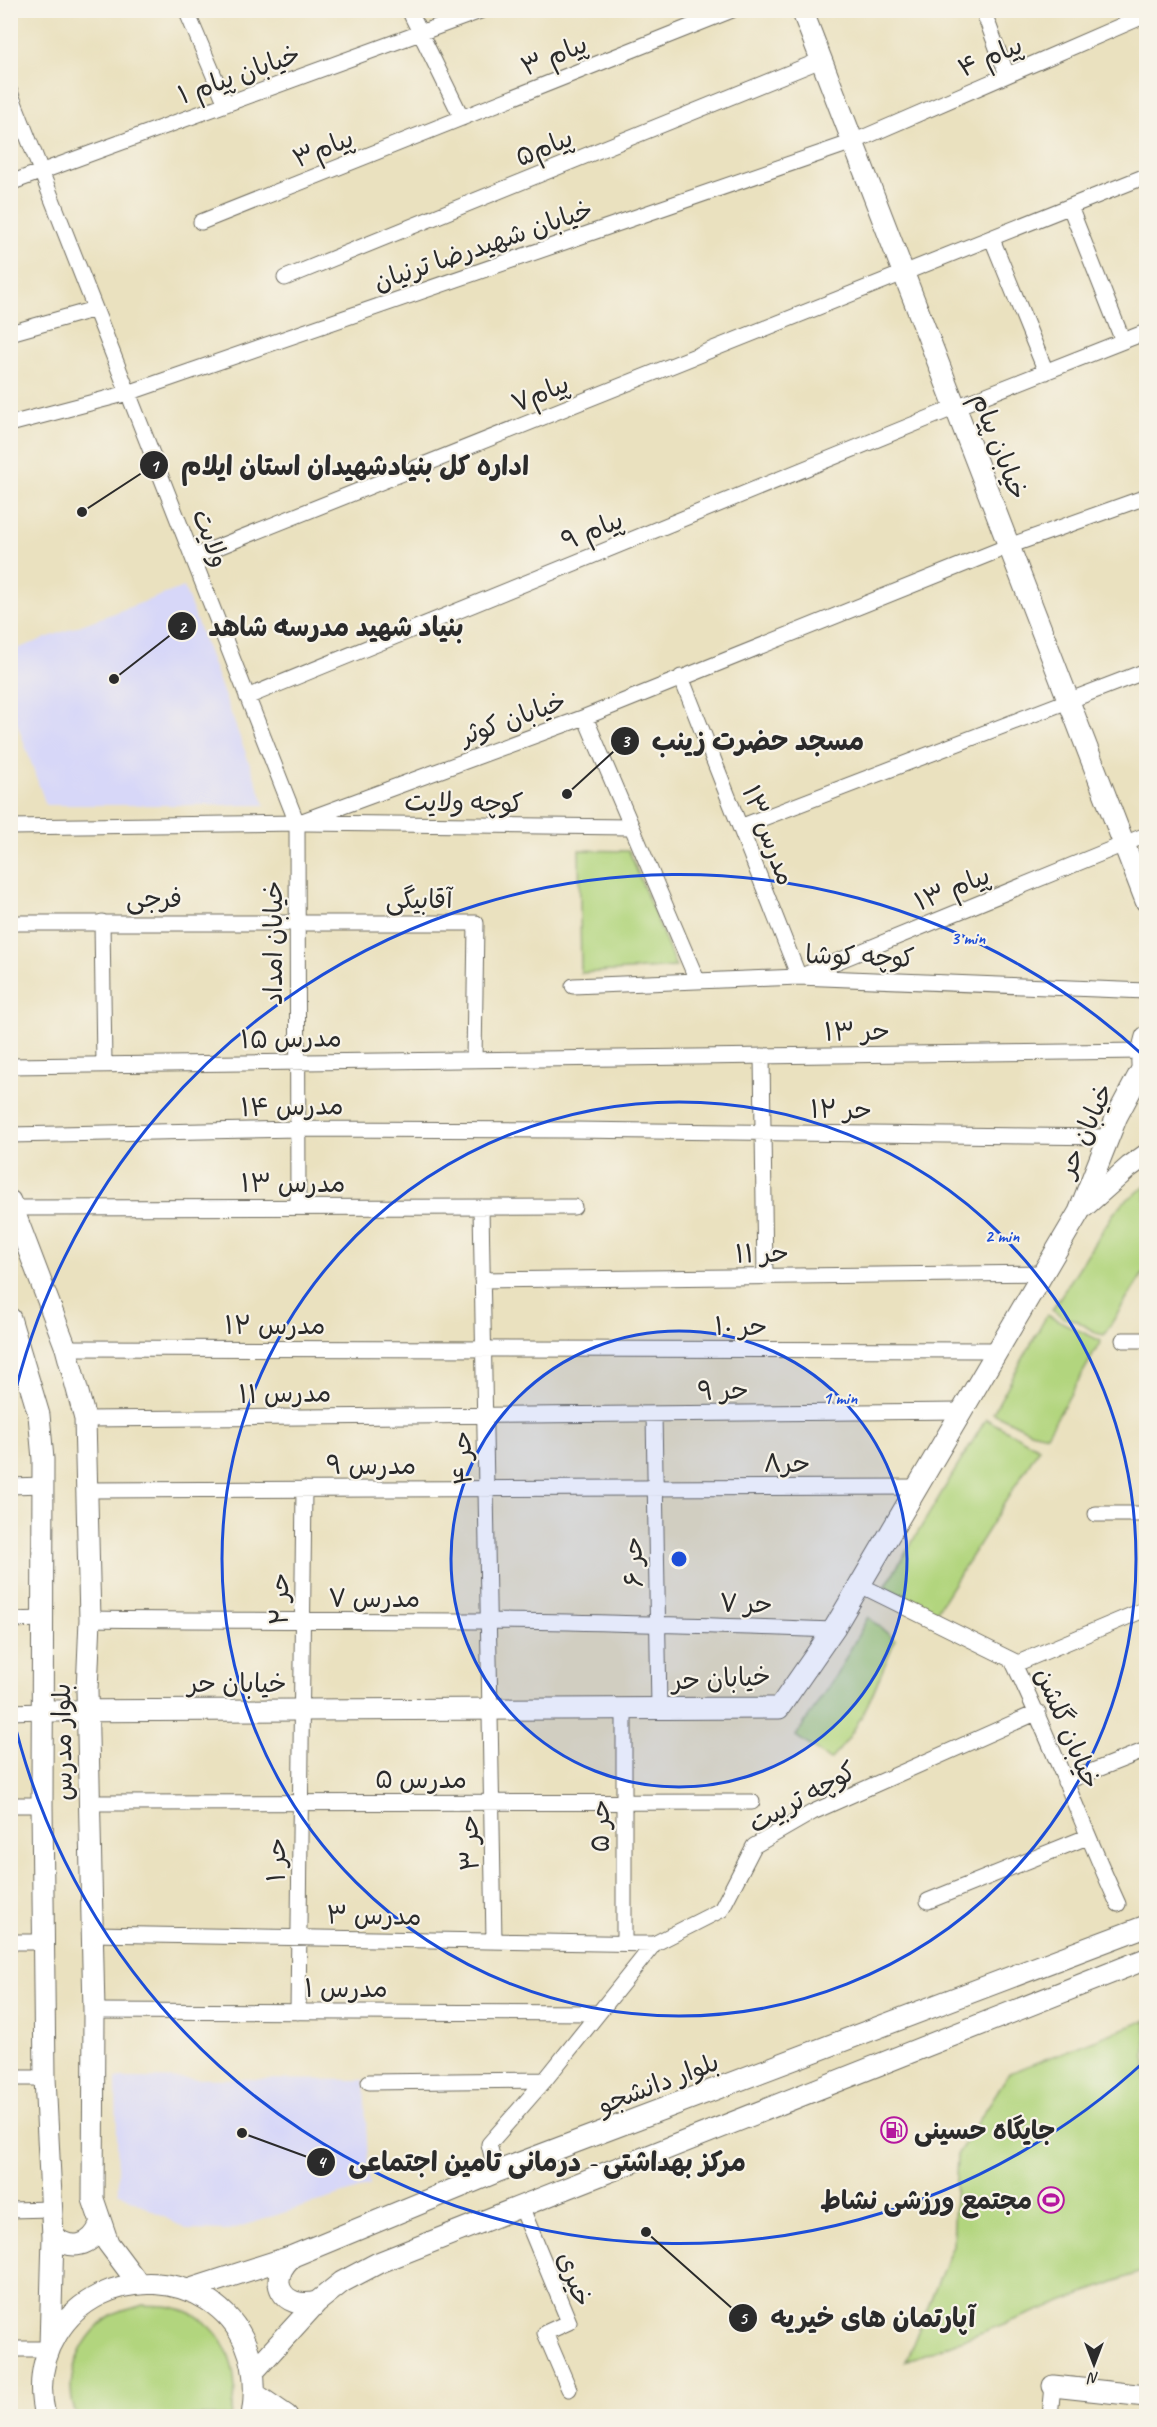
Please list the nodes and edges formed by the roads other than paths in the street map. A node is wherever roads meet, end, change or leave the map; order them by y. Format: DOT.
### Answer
graph roads {
  1 [pos="186,10"];
  2 [pos="409,10"];
  3 [pos="483,10"];
  4 [pos="732,10"];
  5 [pos="802,10"];
  6 [pos="982,10"];
  7 [pos="1146,15"];
  8 [pos="421,35"];
  9 [pos="821,60"];
  10 [pos="1007,75"];
  11 [pos="10,92"];
  12 [pos="226,104"];
  13 [pos="462,118"];
  14 [pos="853,142"];
  15 [pos="41,170"];
  16 [pos="1145,182"];
  17 [pos="10,183"];
  18 [pos="1070,207"];
  19 [pos="201,222"];
  20 [pos="992,239"];
  21 [pos="904,274"];
  22 [pos="285,278"];
  23 [pos="95,309"];
  24 [pos="1146,332"];
  25 [pos="10,333"];
  26 [pos="1124,341"];
  27 [pos="1046,372"];
  28 [pos="128,393"];
  29 [pos="956,407"];
  30 [pos="10,424"];
  31 [pos="1146,497"];
  32 [pos="1009,546"];
  33 [pos="193,557"];
  34 [pos="1146,671"];
  35 [pos="681,677"];
  36 [pos="247,697"];
  37 [pos="1069,700"];
  38 [pos="585,717"];
  39 [pos="297,823"];
  40 [pos="10,826"];
  41 [pos="630,826"];
  42 [pos="740,827"];
  43 [pos="1146,835"];
  44 [pos="1124,843"];
  45 [pos="1146,901"];
  46 [pos="102,922"];
  47 [pos="297,922"];
  48 [pos="10,923"];
  49 [pos="799,977"];
  50 [pos="697,980"];
  51 [pos="573,986"];
  52 [pos="1146,992"];
  53 [pos="762,1056"];
  54 [pos="573,1058"];
  55 [pos="474,1060"];
  56 [pos="1144,1061"];
  57 [pos="298,1062"];
  58 [pos="104,1065"];
  59 [pos="10,1066"];
  60 [pos="298,1129"];
  61 [pos="573,1130"];
  62 [pos="763,1132"];
  63 [pos="10,1135"];
  64 [pos="1108,1137"];
  65 [pos="1146,1155"];
  66 [pos="12,1204"];
  67 [pos="481,1207"];
  68 [pos="574,1207"];
  69 [pos="298,1208"];
  70 [pos="1079,1212"];
  71 [pos="1043,1273"];
  72 [pos="765,1276"];
  73 [pos="482,1280"];
  74 [pos="10,1318"];
  75 [pos="1123,1340"];
  76 [pos="1146,1340"];
  77 [pos="66,1348"];
  78 [pos="484,1349"];
  79 [pos="998,1350"];
  80 [pos="17,1360"];
  81 [pos="962,1411"];
  82 [pos="654,1414"];
  83 [pos="485,1416"];
  84 [pos="85,1419"];
  85 [pos="44,1485"];
  86 [pos="10,1486"];
  87 [pos="918,1487"];
  88 [pos="486,1488"];
  89 [pos="655,1488"];
  90 [pos="304,1489"];
  91 [pos="86,1490"];
  92 [pos="1096,1514"];
  93 [pos="1146,1514"];
  94 [pos="861,1585"];
  95 [pos="1146,1609"];
  96 [pos="43,1619"];
  97 [pos="90,1619"];
  98 [pos="10,1620"];
  99 [pos="489,1621"];
  100 [pos="302,1622"];
  101 [pos="658,1624"];
  102 [pos="833,1630"];
  103 [pos="1012,1660"];
  104 [pos="624,1708"];
  105 [pos="659,1708"];
  106 [pos="301,1709"];
  107 [pos="491,1709"];
  108 [pos="88,1710"];
  109 [pos="43,1711"];
  110 [pos="10,1712"];
  111 [pos="1038,1712"];
  112 [pos="1146,1750"];
  113 [pos="1065,1782"];
  114 [pos="89,1803"];
  115 [pos="300,1803"];
  116 [pos="492,1803"];
  117 [pos="624,1803"];
  118 [pos="752,1803"];
  119 [pos="10,1805"];
  120 [pos="42,1805"];
  121 [pos="1087,1837"];
  122 [pos="928,1901"];
  123 [pos="1118,1904"];
  124 [pos="1146,1926"];
  125 [pos="93,1934"];
  126 [pos="299,1938"];
  127 [pos="494,1941"];
  128 [pos="10,1942"];
  129 [pos="45,1942"];
  130 [pos="624,1943"];
  131 [pos="654,1944"];
  132 [pos="1146,1959"];
  133 [pos="94,2012"];
  134 [pos="298,2012"];
  135 [pos="597,2013"];
  136 [pos="10,2078"];
  137 [pos="45,2078"];
  138 [pos="545,2080"];
  139 [pos="369,2082"];
  140 [pos="496,2172"];
  141 [pos="521,2206"];
  142 [pos="51,2209"];
  143 [pos="10,2210"];
  144 [pos="100,2225"];
  145 [pos="53,2236"];
  146 [pos="293,2256"];
  147 [pos="138,2283"];
  148 [pos="188,2290"];
  149 [pos="317,2302"];
  150 [pos="49,2347"];
  151 [pos="10,2349"];
  152 [pos="254,2371"];
  153 [pos="1053,2386"];
  154 [pos="569,2389"];
  155 [pos="255,2394"];
  156 [pos="1146,2396"];
  157 [pos="45,2416"];
  158 [pos="252,2416"];
  159 [pos="287,2416"];
  160 [pos="1050,2416"];
  1 -- 12 [label="street"];
  2 -- 8 [label="street"];
  3 -- 8 [label="street, خیابان پیام ۱"];
  4 -- 13 [label="street, پیام ۳"];
  5 -- 9 [label="main road, خیابان پیام"];
  6 -- 10 [label="street"];
  7 -- 10 [label="street, پیام ۴"];
  8 -- 12 [label="street, خیابان پیام ۱"];
  8 -- 13 [label="street"];
  9 -- 14 [label="main road, خیابان پیام"];
  9 -- 22 [label="street, پیام۵"];
  10 -- 14 [label="street, پیام ۴"];
  11 -- 15 [label="street, ولایت"];
  12 -- 15 [label="street, خیابان پیام ۱"];
  13 -- 19 [label="street, پیام۳"];
  14 -- 21 [label="main road, خیابان پیام"];
  14 -- 28 [label="street, خیابان شهیدرضا ترنیان"];
  15 -- 17 [label="street, خیابان پیام ۱"];
  15 -- 23 [label="street, ولایت"];
  16 -- 18 [label="street, پیام۷"];
  18 -- 20 [label="street, پیام۷"];
  18 -- 26 [label="street"];
  20 -- 21 [label="street, پیام۷"];
  20 -- 27 [label="street"];
  21 -- 29 [label="main road, خیابان پیام"];
  21 -- 33 [label="street, پیام۷"];
  23 -- 25 [label="street"];
  23 -- 28 [label="street, ولایت"];
  24 -- 26 [label="street, پیام ۹"];
  26 -- 27 [label="street, پیام ۹"];
  27 -- 29 [label="street, پیام ۹"];
  28 -- 30 [label="street, خیابان شهیدرضا ترنیان"];
  28 -- 33 [label="street, ولایت"];
  29 -- 32 [label="main road, خیابان پیام"];
  29 -- 36 [label="street, پیام ۹"];
  31 -- 32 [label="street, خیابان کوثر"];
  32 -- 35 [label="street, خیابان کوثر"];
  32 -- 37 [label="main road, خیابان پیام"];
  33 -- 36 [label="street, ولایت"];
  34 -- 37 [label="street"];
  35 -- 38 [label="street, خیابان کوثر"];
  35 -- 42 [label="street, مدرس ۱۳"];
  36 -- 39 [label="street, ولایت"];
  37 -- 42 [label="street"];
  37 -- 44 [label="main road, خیابان پیام"];
  38 -- 39 [label="street, خیابان کوثر"];
  38 -- 41 [label="street"];
  39 -- 40 [label="street, خیابان کوثر"];
  39 -- 41 [label="street, کوچه ولایت"];
  39 -- 47 [label="street, خیابان امداد"];
  41 -- 50 [label="street"];
  42 -- 49 [label="street, مدرس ۱۳"];
  43 -- 44 [label="street, پیام ۱۳"];
  44 -- 45 [label="main road, خیابان پیام"];
  44 -- 49 [label="street, پیام ۱۳"];
  46 -- 47 [label="street, فرجی"];
  46 -- 48 [label="street, فرجی"];
  46 -- 58 [label="street"];
  47 -- 55 [label="street, آقابیگی"];
  47 -- 57 [label="street, خیابان امداد"];
  49 -- 50 [label="street, کوچه کوشا"];
  49 -- 52 [label="street, کوچه کوشا"];
  50 -- 51 [label="street, کوچه کوشا"];
  53 -- 54 [label="street, ۱۳ حر"];
  53 -- 56 [label="street, ۱۳ حر"];
  53 -- 62 [label="street"];
  54 -- 55 [label="street, مدرس ۱۵"];
  55 -- 57 [label="street, مدرس ۱۵"];
  56 -- 64 [label="main road, خیابان حر"];
  57 -- 58 [label="street, مدرس ۱۵"];
  57 -- 60 [label="street, خیابان امداد"];
  58 -- 59 [label="street, مدرس ۱۵"];
  60 -- 61 [label="street, مدرس ۱۴"];
  60 -- 63 [label="street, مدرس ۱۴"];
  60 -- 69 [label="street, خیابان امداد"];
  61 -- 62 [label="street, حر ۱۲"];
  62 -- 64 [label="street, حر ۱۲"];
  62 -- 72 [label="street"];
  64 -- 70 [label="main road, خیابان حر"];
  65 -- 70 [label="main road, خیابان حر"];
  66 -- 69 [label="street, مدرس ۱۳"];
  66 -- 77 [label="main road, بلوار مدرس"];
  67 -- 68 [label="street, مدرس ۱۳"];
  67 -- 69 [label="street, مدرس ۱۳"];
  67 -- 73 [label="street, حر ۴"];
  70 -- 71 [label="main road, خیابان حر"];
  71 -- 72 [label="street, حر ۱۱"];
  71 -- 79 [label="main road, خیابان حر"];
  72 -- 73 [label="street, حر ۱۱"];
  73 -- 78 [label="street, حر ۴"];
  74 -- 80 [label="main road, بلوار مدرس"];
  75 -- 76 [label="street"];
  77 -- 78 [label="street, مدرس ۱۲"];
  77 -- 84 [label="main road, بلوار مدرس"];
  78 -- 79 [label="street, حر ۱۰"];
  78 -- 83 [label="street, حر ۴"];
  79 -- 81 [label="main road, خیابان حر"];
  80 -- 85 [label="main road, بلوار مدرس"];
  81 -- 82 [label="street, حر ۹"];
  81 -- 87 [label="main road, خیابان حر"];
  82 -- 83 [label="street, حر ۹"];
  82 -- 89 [label="street, حر ۶"];
  83 -- 84 [label="street, مدرس ۱۱"];
  83 -- 88 [label="street, حر ۴"];
  84 -- 91 [label="main road, بلوار مدرس"];
  85 -- 86 [label="street"];
  85 -- 96 [label="main road, بلوار مدرس"];
  87 -- 89 [label="street, حر۸"];
  87 -- 94 [label="main road, خیابان حر"];
  88 -- 89 [label="street, مدرس ۹"];
  88 -- 90 [label="street, مدرس ۹"];
  88 -- 99 [label="street, حر ۴"];
  89 -- 101 [label="street, حر ۶"];
  90 -- 91 [label="street, مدرس ۹"];
  90 -- 100 [label="street, حر ۲"];
  91 -- 97 [label="main road, بلوار مدرس"];
  92 -- 93 [label="street"];
  94 -- 102 [label="main road, خیابان حر"];
  94 -- 103 [label="street, خیابان گلشن"];
  95 -- 103 [label="street"];
  96 -- 98 [label="street"];
  96 -- 109 [label="main road, بلوار مدرس"];
  97 -- 100 [label="street, مدرس ۷"];
  97 -- 108 [label="main road, بلوار مدرس"];
  99 -- 100 [label="street, مدرس ۷"];
  99 -- 101 [label="street, مدرس ۷"];
  99 -- 107 [label="street, حر ۴"];
  100 -- 106 [label="street, حر ۲"];
  101 -- 102 [label="street, حر ۷"];
  101 -- 105 [label="street, حر ۶"];
  102 -- 105 [label="main road, خیابان حر"];
  103 -- 111 [label="street, خیابان گلشن"];
  104 -- 105 [label="main road, خیابان حر"];
  104 -- 107 [label="main road, خیابان حر"];
  104 -- 117 [label="street, حر ۵"];
  106 -- 107 [label="main road, خیابان حر"];
  106 -- 108 [label="main road, خیابان حر"];
  106 -- 115 [label="street, حر ۱"];
  107 -- 116 [label="street, حر ۳"];
  108 -- 109 [label="main road, خیابان حر"];
  108 -- 114 [label="main road, بلوار مدرس"];
  109 -- 110 [label="street"];
  109 -- 120 [label="main road, بلوار مدرس"];
  111 -- 113 [label="street, خیابان گلشن"];
  111 -- 131 [label="street, کوچه تربیت"];
  112 -- 113 [label="street"];
  113 -- 121 [label="street, خیابان گلشن"];
  114 -- 115 [label="street, مدرس ۵"];
  114 -- 125 [label="main road, بلوار مدرس"];
  115 -- 116 [label="street, مدرس ۵"];
  115 -- 126 [label="street, حر ۱"];
  116 -- 117 [label="street, مدرس ۵"];
  116 -- 127 [label="street, حر ۳"];
  117 -- 118 [label="street, مدرس ۵"];
  117 -- 130 [label="street, حر ۵"];
  119 -- 120 [label="street"];
  120 -- 129 [label="main road, بلوار مدرس"];
  121 -- 122 [label="street"];
  121 -- 123 [label="street, خیابان گلشن"];
  124 -- 140 [label="main road, بلوار دانشجو"];
  125 -- 126 [label="street, مدرس ۳"];
  125 -- 133 [label="main road, بلوار مدرس"];
  126 -- 127 [label="street, مدرس ۳"];
  126 -- 134 [label="street, حر ۱"];
  127 -- 130 [label="street, مدرس ۳"];
  128 -- 129 [label="street"];
  129 -- 137 [label="main road, بلوار مدرس"];
  130 -- 131 [label="street, مدرس ۳"];
  131 -- 135 [label="street, کوچه تربیت"];
  132 -- 141 [label="main road"];
  133 -- 134 [label="street, مدرس ۱"];
  133 -- 144 [label="main road, بلوار مدرس"];
  134 -- 135 [label="street, مدرس ۱"];
  135 -- 138 [label="street, کوچه تربیت"];
  136 -- 137 [label="street"];
  137 -- 142 [label="main road, بلوار مدرس"];
  138 -- 139 [label="street"];
  138 -- 140 [label="street, کوچه تربیت"];
  140 -- 146 [label="main road, بلوار دانشجو"];
  141 -- 149 [label="main road"];
  141 -- 154 [label="street, خیری"];
  142 -- 143 [label="street"];
  142 -- 145 [label="main road, بلوار مدرس"];
  144 -- 145 [label="main road"];
  144 -- 147 [label="main road, بلوار مدرس"];
  145 -- 150 [label="main road, بلوار مدرس"];
  146 -- 148 [label="main road, بلوار دانشجو"];
  146 -- 149 [label="main road"];
  147 -- 148 [label="main road"];
  147 -- 150 [label="main road"];
  148 -- 152 [label="main road"];
  149 -- 152 [label="main road"];
  150 -- 151 [label="street"];
  150 -- 157 [label="main road"];
  152 -- 155 [label="main road"];
  153 -- 156 [label="main road"];
  153 -- 160 [label="street"];
  155 -- 158 [label="main road"];
  155 -- 159 [label="main road"];
}
